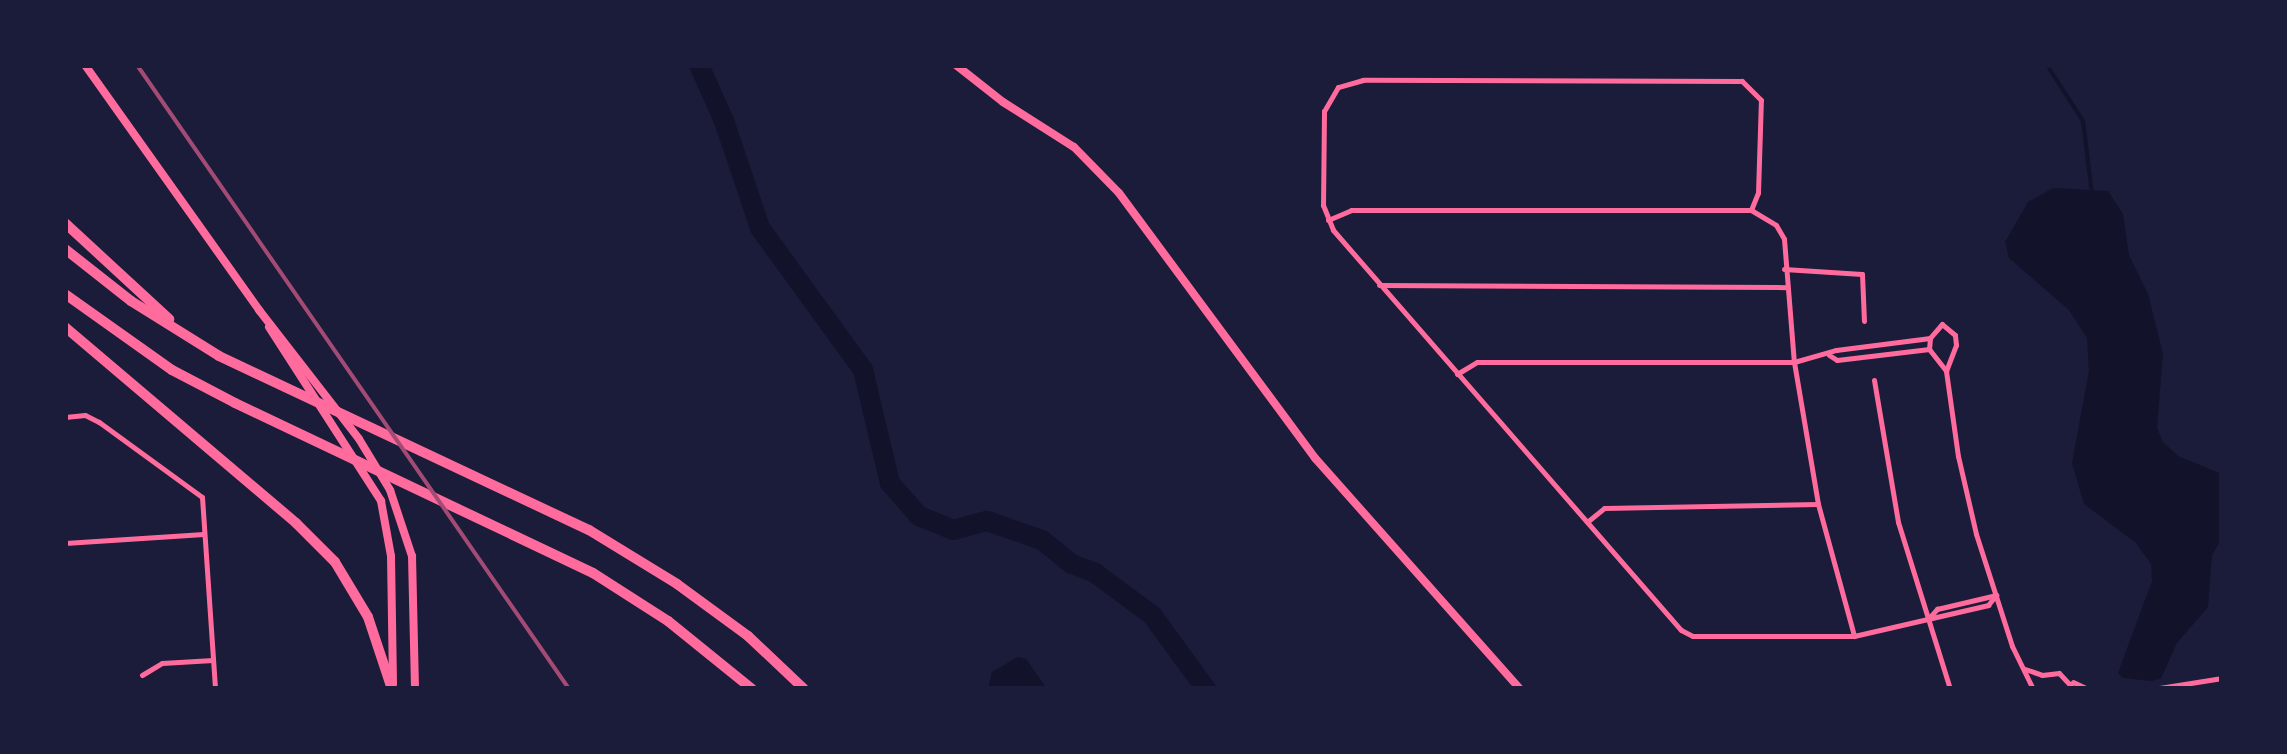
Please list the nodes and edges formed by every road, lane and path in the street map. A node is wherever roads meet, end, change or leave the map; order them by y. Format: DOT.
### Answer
graph roads {
  1 [pos="85,65"];
  2 [pos="956,65"];
  3 [pos="1750,210"];
  4 [pos="1328,220"];
  5 [pos="65,224"];
  6 [pos="65,249"];
  7 [pos="1784,269"];
  8 [pos="1376,285"];
  9 [pos="1786,288"];
  10 [pos="65,294"];
  11 [pos="260,310"];
  12 [pos="1864,321"];
  13 [pos="65,327"];
  14 [pos="1930,338"];
  15 [pos="192,340"];
  16 [pos="1929,350"];
  17 [pos="1829,355"];
  18 [pos="1794,362"];
  19 [pos="1946,372"];
  20 [pos="1457,374"];
  21 [pos="1874,380"];
  22 [pos="65,417"];
  23 [pos="1818,504"];
  24 [pos="1587,522"];
  25 [pos="204,534"];
  26 [pos="65,543"];
  27 [pos="1996,595"];
  28 [pos="1928,618"];
  29 [pos="1854,636"];
  30 [pos="213,660"];
  31 [pos="2022,668"];
  32 [pos="142,674"];
  33 [pos="2042,675"];
  34 [pos="2222,678"];
  35 [pos="2069,680"];
  36 [pos="215,689"];
  37 [pos="393,689"];
  38 [pos="415,689"];
  39 [pos="752,689"];
  40 [pos="804,689"];
  41 [pos="1520,689"];
  42 [pos="1950,689"];
  43 [pos="2033,689"];
  44 [pos="2074,689"];
  45 [pos="2088,689"];
  46 [pos="2153,689"];
  1 -- 11 [label="main road"];
  2 -- 41 [label="main road"];
  3 -- 4 [label="street"];
  3 -- 4 [label="street"];
  3 -- 7 [label="street"];
  4 -- 8 [label="street"];
  5 -- 15 [label="highway"];
  6 -- 15 [label="highway"];
  7 -- 9 [label="street"];
  7 -- 12 [label="street"];
  8 -- 9 [label="street"];
  8 -- 20 [label="street"];
  9 -- 18 [label="street"];
  10 -- 39 [label="highway"];
  11 -- 37 [label="main road"];
  11 -- 38 [label="main road"];
  13 -- 37 [label="highway"];
  14 -- 16 [label="street"];
  14 -- 17 [label="street"];
  14 -- 19 [label="street"];
  15 -- 40 [label="highway"];
  16 -- 17 [label="street"];
  16 -- 19 [label="street"];
  17 -- 18 [label="street"];
  18 -- 20 [label="street"];
  18 -- 23 [label="street"];
  19 -- 27 [label="street"];
  20 -- 24 [label="street"];
  21 -- 28 [label="street"];
  22 -- 25 [label="street"];
  23 -- 24 [label="street"];
  23 -- 29 [label="street"];
  24 -- 29 [label="street"];
  25 -- 26 [label="street"];
  25 -- 30 [label="street"];
  27 -- 28 [label="street"];
  27 -- 28 [label="street"];
  27 -- 31 [label="street"];
  28 -- 29 [label="street"];
  28 -- 42 [label="street"];
  30 -- 32 [label="street"];
  30 -- 36 [label="street"];
  31 -- 33 [label="street"];
  31 -- 43 [label="street"];
  33 -- 35 [label="street"];
  33 -- 43 [label="street"];
  34 -- 46 [label="street"];
  35 -- 44 [label="street"];
  35 -- 45 [label="street"];
}
